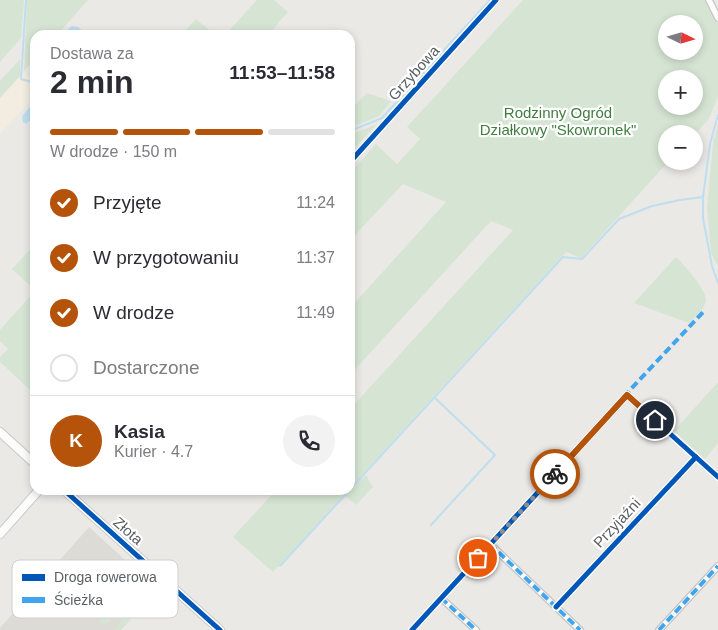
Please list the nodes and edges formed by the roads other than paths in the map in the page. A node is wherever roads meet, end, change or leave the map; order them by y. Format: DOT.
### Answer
graph roads {
  1 [pos="496,0"];
  2 [pos="709,0"];
  3 [pos="718,18"];
  4 [pos="355,156"];
  5 [pos="0,432"];
  6 [pos="696,457"];
  7 [pos="30,459"];
  8 [pos="718,477"];
  9 [pos="35,495"];
  10 [pos="70,495"];
  11 [pos="0,534"];
  12 [pos="490,544"];
  13 [pos="142,560"];
  14 [pos="718,566"];
  15 [pos="178,592"];
  16 [pos="441,598"];
  17 [pos="556,607"];
  18 [pos="220,630"];
  19 [pos="412,630"];
  20 [pos="476,630"];
  21 [pos="580,630"];
  22 [pos="659,630"];
  1 -- 4 [label="street, Grzybowa"];
  2 -- 3 [label="street"];
  5 -- 7 [label="street"];
  6 -- 8 [label="street"];
  6 -- 12 [label="street"];
  6 -- 17 [label="street, Przyjaźni"];
  9 -- 11 [label="street"];
  10 -- 13 [label="street, Złota"];
  12 -- 16 [label="street"];
  12 -- 17 [label="street"];
  14 -- 22 [label="street"];
  15 -- 18 [label="street, Złota"];
  16 -- 19 [label="street"];
  16 -- 20 [label="street"];
  17 -- 21 [label="street"];
}
